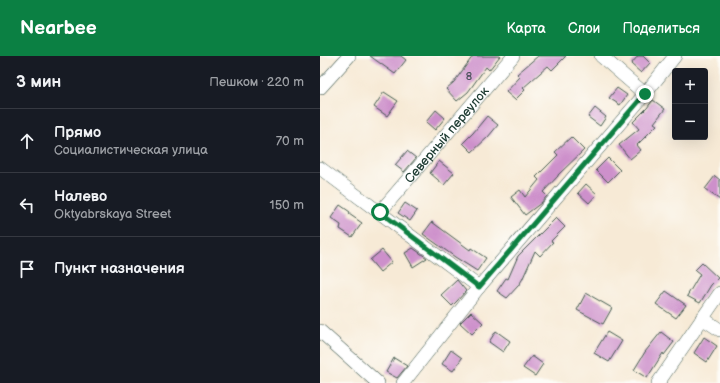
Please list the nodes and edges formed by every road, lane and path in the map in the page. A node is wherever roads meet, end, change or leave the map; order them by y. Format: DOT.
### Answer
graph roads {
  1 [pos="349,56"];
  2 [pos="513,56"];
  3 [pos="601,56"];
  4 [pos="675,56"];
  5 [pos="320,88"];
  6 [pos="645,94"];
  7 [pos="320,168"];
  8 [pos="380,212"];
  9 [pos="479,287"];
  10 [pos="720,293"];
  11 [pos="702,318"];
  12 [pos="720,330"];
  13 [pos="320,331"];
  14 [pos="378,383"];
  15 [pos="403,383"];
  16 [pos="658,383"];
  1 -- 5 [label="street"];
  2 -- 8 [label="street, Северный переулок"];
  3 -- 6 [label="street"];
  4 -- 6 [label="street"];
  6 -- 9 [label="street"];
  7 -- 8 [label="street"];
  8 -- 9 [label="street"];
  9 -- 15 [label="street"];
  10 -- 11 [label="street"];
  11 -- 12 [label="street"];
  11 -- 16 [label="street"];
  13 -- 14 [label="street"];
}
